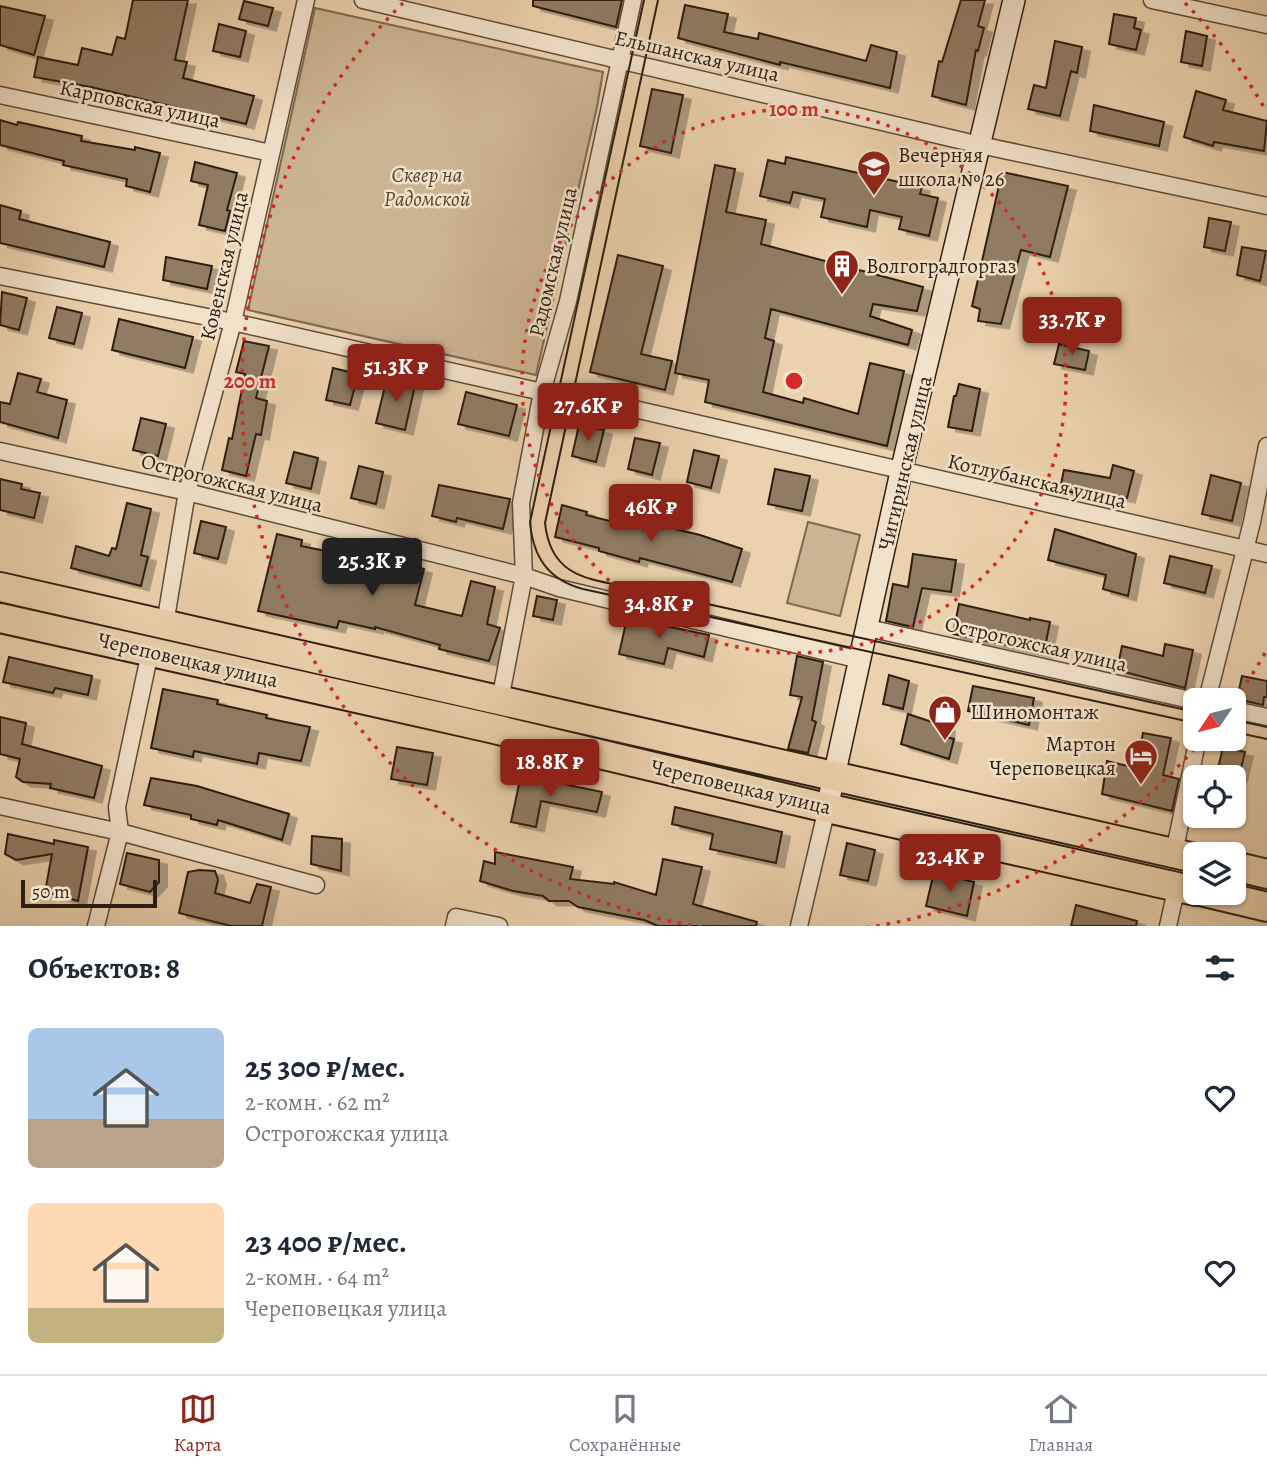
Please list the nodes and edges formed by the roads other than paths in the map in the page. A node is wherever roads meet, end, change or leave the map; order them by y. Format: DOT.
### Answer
graph roads {
  1 [pos="306,0"];
  2 [pos="363,0"];
  3 [pos="633,0"];
  4 [pos="1014,0"];
  5 [pos="1152,0"];
  6 [pos="1267,25"];
  7 [pos="620,60"];
  8 [pos="0,95"];
  9 [pos="980,145"];
  10 [pos="271,153"];
  11 [pos="1267,206"];
  12 [pos="0,276"];
  13 [pos="233,322"];
  14 [pos="542,392"];
  15 [pos="595,400"];
  16 [pos="1267,446"];
  17 [pos="0,451"];
  18 [pos="901,472"];
  19 [pos="187,492"];
  20 [pos="1245,549"];
  21 [pos="1267,554"];
  22 [pos="524,576"];
  23 [pos="0,587"];
  24 [pos="0,618"];
  25 [pos="165,624"];
  26 [pos="868,628"];
  27 [pos="150,652"];
  28 [pos="860,660"];
  29 [pos="1210,688"];
  30 [pos="1183,698"];
  31 [pos="500,700"];
  32 [pos="1246,713"];
  33 [pos="1267,717"];
  34 [pos="1197,751"];
  35 [pos="834,776"];
  36 [pos="0,806"];
  37 [pos="827,808"];
  38 [pos="120,832"];
  39 [pos="1186,842"];
  40 [pos="1183,855"];
  41 [pos="1246,869"];
  42 [pos="1267,874"];
  43 [pos="316,885"];
  44 [pos="1183,888"];
  45 [pos="1246,902"];
  46 [pos="1183,904"];
  47 [pos="1267,907"];
  48 [pos="455,921"];
  49 [pos="96,926"];
  50 [pos="499,926"];
  51 [pos="799,926"];
  52 [pos="1168,926"];
  1 -- 10 [label="street, Ковенская улица"];
  2 -- 7 [label="street, Ельшанская улица"];
  3 -- 7 [label="street, Радомская улица"];
  4 -- 9 [label="street, Чигиринская улица"];
  5 -- 6 [label="street"];
  7 -- 9 [label="street, Ельшанская улица"];
  7 -- 14 [label="street, Радомская улица"];
  8 -- 10 [label="street, Карповская улица"];
  9 -- 11 [label="street, Ельшанская улица"];
  9 -- 18 [label="street, Чигиринская улица"];
  10 -- 13 [label="street, Ковенская улица"];
  12 -- 13 [label="street"];
  13 -- 14 [label="street"];
  13 -- 19 [label="street, Ковенская улица"];
  14 -- 22 [label="street, Радомская улица"];
  15 -- 18 [label="street, Котлубанская улица"];
  16 -- 20 [label="street"];
  17 -- 19 [label="street, Острогожская улица"];
  18 -- 20 [label="street, Котлубанская улица"];
  18 -- 26 [label="street, Чигиринская улица"];
  19 -- 22 [label="street, Острогожская улица"];
  19 -- 25 [label="street, Ковенская улица"];
  20 -- 21 [label="street, Котлубанская улица"];
  20 -- 29 [label="street"];
  22 -- 28 [label="street, Острогожская улица"];
  22 -- 31 [label="street, Радомская улица"];
  23 -- 25 [label="highway, Череповецкая улица"];
  24 -- 27 [label="highway, Череповецкая улица"];
  25 -- 31 [label="highway, Череповецкая улица"];
  26 -- 28 [label="street, Чигиринская улица"];
  26 -- 30 [label="street, Острогожская улица"];
  27 -- 37 [label="highway, Череповецкая улица"];
  27 -- 38 [label="street"];
  28 -- 35 [label="street, Чигиринская улица"];
  31 -- 35 [label="highway, Череповецкая улица"];
  32 -- 33 [label="street"];
  34 -- 39 [label="street"];
  35 -- 37 [label="street, Чигиринская улица"];
  35 -- 40 [label="highway, Череповецкая улица"];
  36 -- 38 [label="street"];
  37 -- 44 [label="highway, Череповецкая улица"];
  37 -- 51 [label="street, Чигиринская улица"];
  38 -- 43 [label="street"];
  38 -- 49 [label="street"];
  41 -- 42 [label="highway"];
  45 -- 47 [label="highway, Череповецкая улица"];
  46 -- 52 [label="street"];
  48 -- 50 [label="street"];
}
